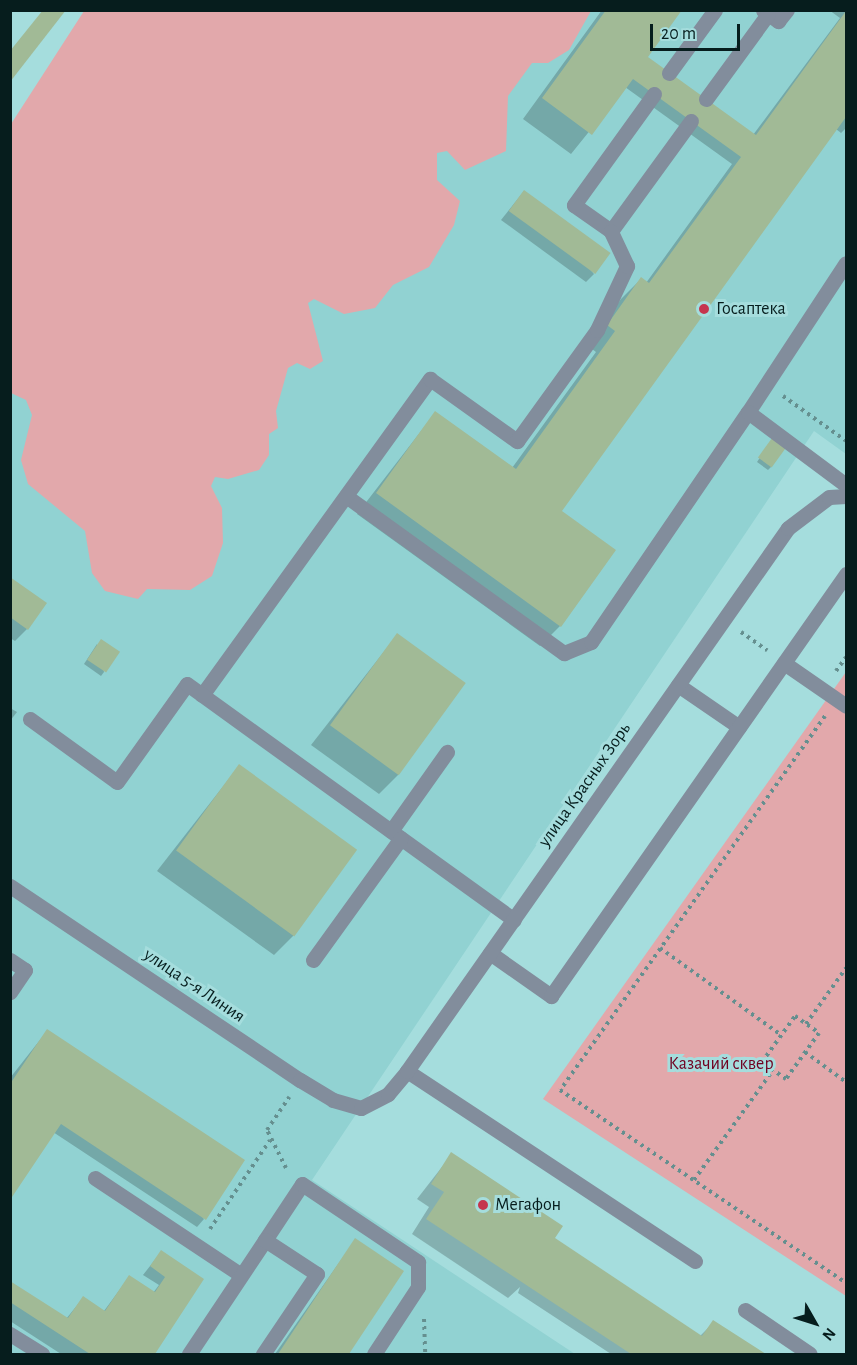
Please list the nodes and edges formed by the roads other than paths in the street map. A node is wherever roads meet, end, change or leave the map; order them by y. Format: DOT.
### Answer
graph roads {
  1 [pos="715,10"];
  2 [pos="786,10"];
  3 [pos="766,12"];
  4 [pos="669,73"];
  5 [pos="654,94"];
  6 [pos="706,99"];
  7 [pos="691,121"];
  8 [pos="611,231"];
  9 [pos="846,263"];
  10 [pos="748,412"];
  11 [pos="846,485"];
  12 [pos="346,496"];
  13 [pos="846,496"];
  14 [pos="846,574"];
  15 [pos="784,663"];
  16 [pos="678,685"];
  17 [pos="202,695"];
  18 [pos="842,703"];
  19 [pos="30,719"];
  20 [pos="739,727"];
  21 [pos="447,752"];
  22 [pos="396,835"];
  23 [pos="10,886"];
  24 [pos="514,920"];
  25 [pos="490,953"];
  26 [pos="10,960"];
  27 [pos="313,960"];
  28 [pos="10,992"];
  29 [pos="407,1071"];
  30 [pos="361,1108"];
  31 [pos="95,1178"];
  32 [pos="265,1240"];
  33 [pos="695,1261"];
  34 [pos="241,1275"];
  35 [pos="745,1310"];
  36 [pos="10,1334"];
  37 [pos="42,1354"];
  38 [pos="189,1354"];
  39 [pos="263,1354"];
  40 [pos="374,1354"];
  41 [pos="810,1354"];
  1 -- 4 [label="street"];
  2 -- 3 [label="street"];
  3 -- 6 [label="street"];
  5 -- 8 [label="street"];
  7 -- 8 [label="street"];
  8 -- 12 [label="street"];
  9 -- 10 [label="street"];
  10 -- 11 [label="street"];
  10 -- 12 [label="street"];
  12 -- 17 [label="street"];
  13 -- 16 [label="street, улица Красных Зорь"];
  14 -- 15 [label="street"];
  15 -- 18 [label="street"];
  15 -- 20 [label="street"];
  16 -- 20 [label="street"];
  16 -- 24 [label="street, улица Красных Зорь"];
  17 -- 19 [label="street"];
  17 -- 22 [label="street"];
  20 -- 25 [label="street"];
  21 -- 22 [label="street"];
  22 -- 24 [label="street"];
  22 -- 27 [label="street"];
  23 -- 30 [label="street, улица 5-я Линия"];
  24 -- 25 [label="street, улица Красных Зорь"];
  25 -- 29 [label="street, улица Красных Зорь"];
  26 -- 28 [label="street"];
  29 -- 30 [label="street, улица Красных Зорь"];
  29 -- 33 [label="street"];
  31 -- 34 [label="street"];
  32 -- 34 [label="street"];
  32 -- 39 [label="street"];
  32 -- 40 [label="street"];
  34 -- 38 [label="street"];
  35 -- 41 [label="street"];
  36 -- 37 [label="street"];
}
